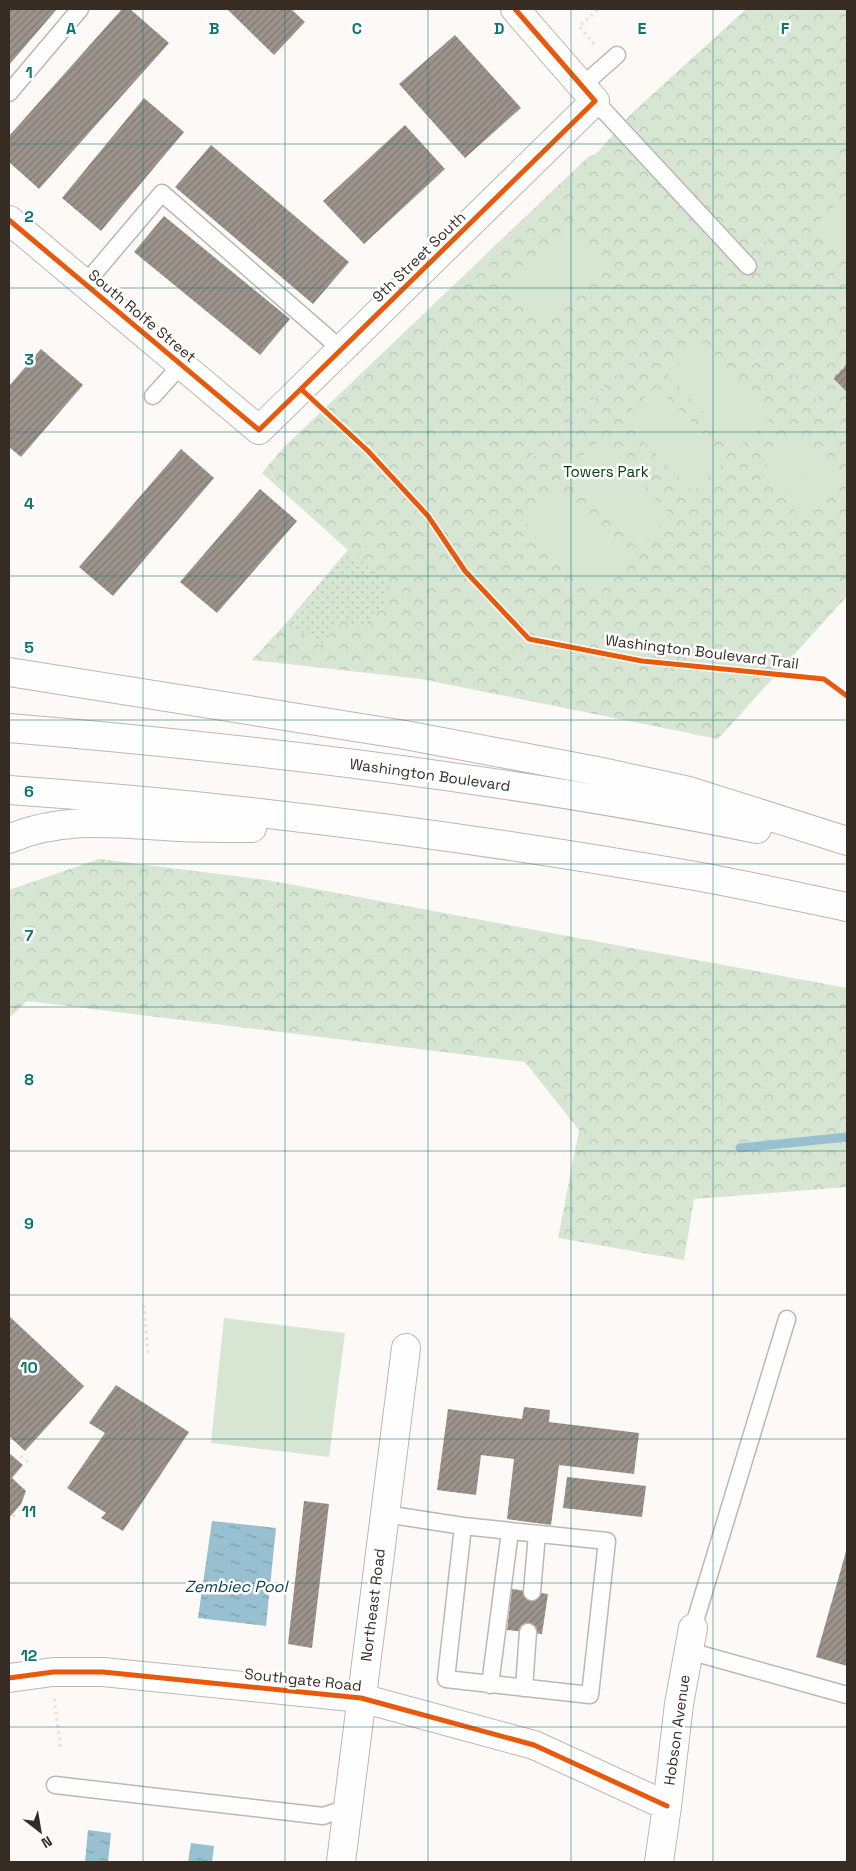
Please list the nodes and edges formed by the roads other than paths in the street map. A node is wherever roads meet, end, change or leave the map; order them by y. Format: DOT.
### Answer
graph roads {
  1 [pos="80,9"];
  2 [pos="515,9"];
  3 [pos="613,58"];
  4 [pos="588,93"];
  5 [pos="9,94"];
  6 [pos="9,220"];
  7 [pos="748,266"];
  8 [pos="85,284"];
  9 [pos="342,350"];
  10 [pos="181,365"];
  11 [pos="153,396"];
  12 [pos="259,430"];
  13 [pos="9,672"];
  14 [pos="9,728"];
  15 [pos="9,790"];
  16 [pos="386,829"];
  17 [pos="9,839"];
  18 [pos="847,841"];
  19 [pos="847,846"];
  20 [pos="847,907"];
  21 [pos="787,1319"];
  22 [pos="406,1348"];
  23 [pos="385,1514"];
  24 [pos="463,1526"];
  25 [pos="510,1531"];
  26 [pos="537,1534"];
  27 [pos="532,1592"];
  28 [pos="528,1632"];
  29 [pos="691,1640"];
  30 [pos="9,1678"];
  31 [pos="490,1685"];
  32 [pos="524,1688"];
  33 [pos="847,1695"];
  34 [pos="361,1698"];
  35 [pos="55,1786"];
  36 [pos="667,1806"];
  37 [pos="347,1808"];
  38 [pos="341,1862"];
  39 [pos="659,1862"];
  1 -- 5 [label="lane"];
  2 -- 4 [label="main road"];
  3 -- 4 [label="lane"];
  4 -- 7 [label="lane"];
  4 -- 9 [label="main road, 9th Street South"];
  6 -- 8 [label="main road, South Rolfe Street"];
  8 -- 9 [label="lane"];
  8 -- 10 [label="main road, South Rolfe Street"];
  9 -- 12 [label="main road, 9th Street South"];
  10 -- 11 [label="lane"];
  10 -- 12 [label="main road, South Rolfe Street"];
  13 -- 18 [label="main road"];
  14 -- 19 [label="main road, Washington Boulevard"];
  15 -- 16 [label="main road"];
  16 -- 17 [label="main road"];
  16 -- 20 [label="main road"];
  21 -- 29 [label="lane"];
  22 -- 23 [label="main road, Northeast Road"];
  23 -- 24 [label="lane"];
  23 -- 34 [label="main road, Northeast Road"];
  24 -- 25 [label="lane"];
  24 -- 31 [label="lane"];
  25 -- 26 [label="lane"];
  25 -- 31 [label="lane"];
  26 -- 27 [label="lane"];
  26 -- 32 [label="lane"];
  28 -- 32 [label="lane"];
  29 -- 33 [label="lane"];
  29 -- 36 [label="main road, Hobson Avenue"];
  30 -- 34 [label="main road, Southgate Road"];
  31 -- 32 [label="lane"];
  34 -- 36 [label="main road, Southgate Road"];
  34 -- 37 [label="main road, Northeast Road"];
  35 -- 37 [label="lane"];
  36 -- 39 [label="main road, Hobson Avenue"];
  37 -- 38 [label="main road, Northeast Road"];
}
